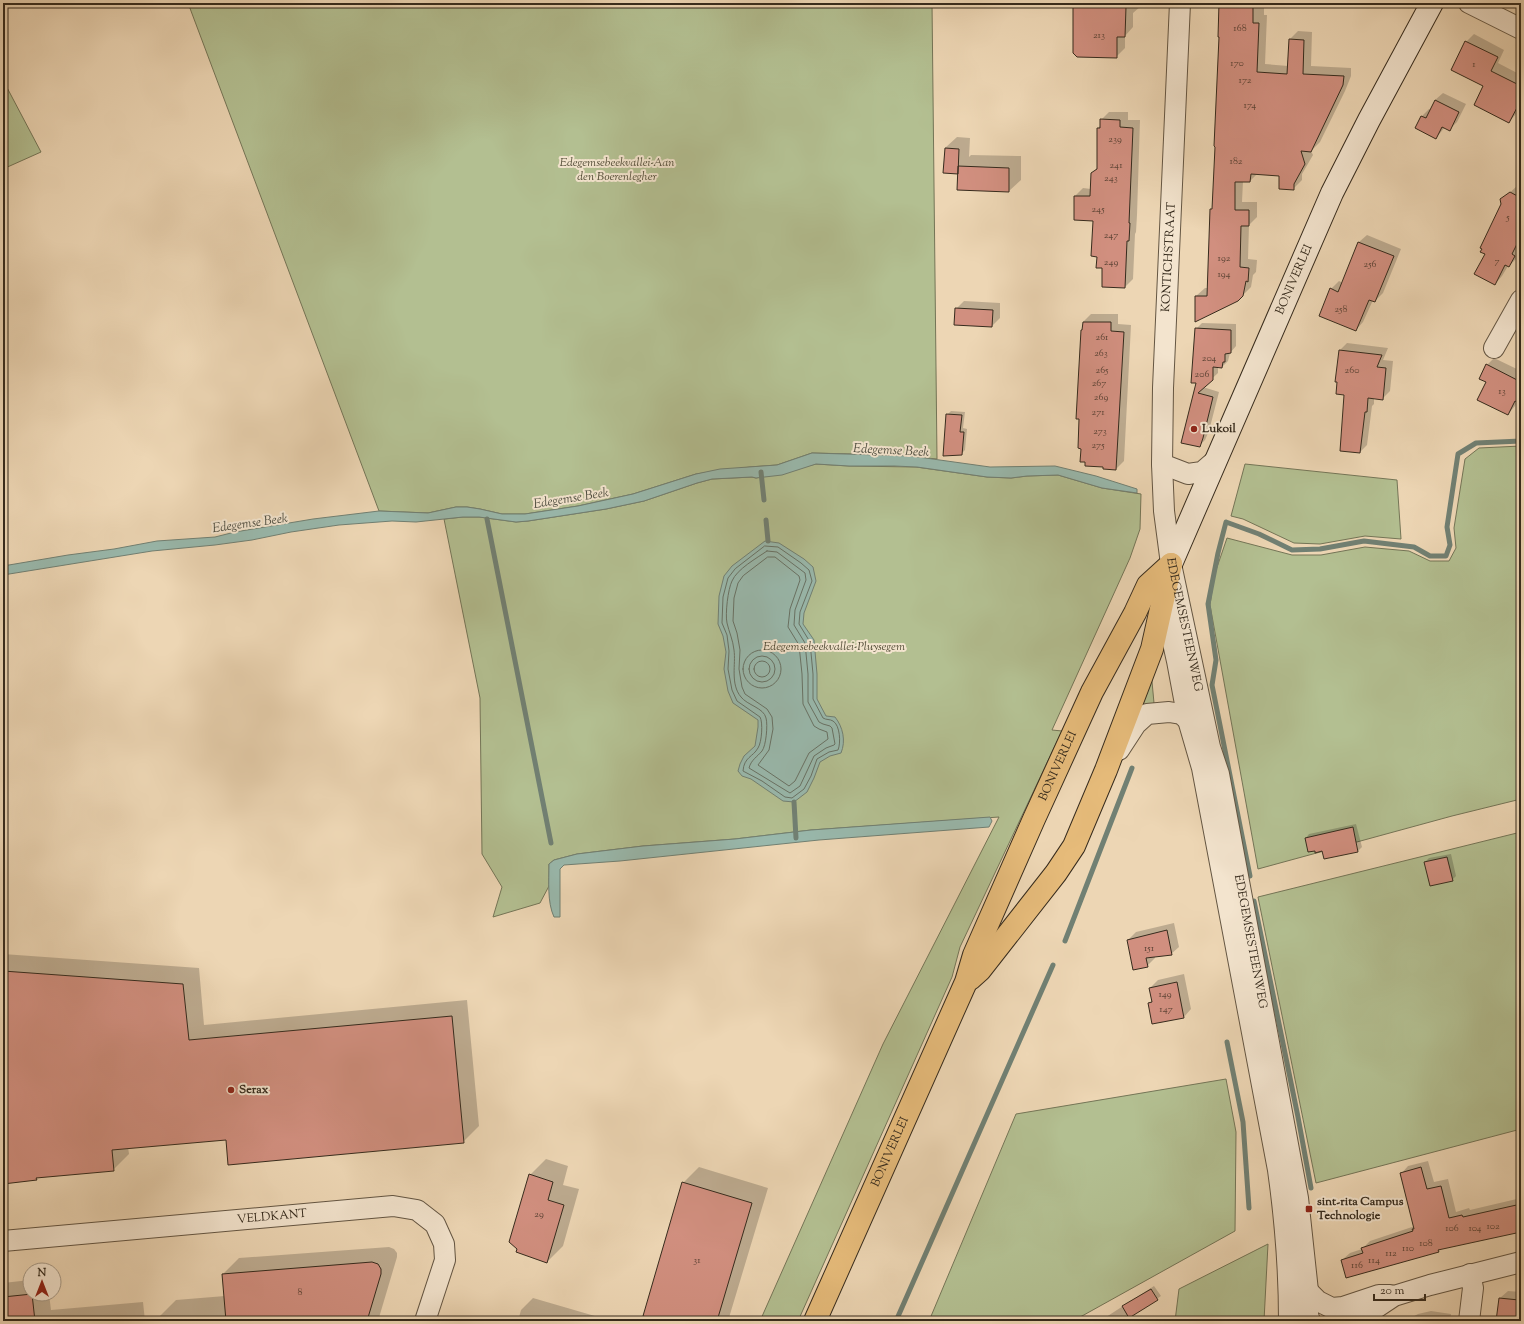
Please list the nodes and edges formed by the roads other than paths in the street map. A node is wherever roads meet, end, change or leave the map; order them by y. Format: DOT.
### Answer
graph roads {
  1 [pos="1180,3"];
  2 [pos="1432,3"];
  3 [pos="1469,3"];
  4 [pos="1521,29"];
  5 [pos="1521,300"];
  6 [pos="1494,348"];
  7 [pos="1217,459"];
  8 [pos="1162,464"];
  9 [pos="1164,512"];
  10 [pos="1172,564"];
  11 [pos="1148,585"];
  12 [pos="1188,720"];
  13 [pos="1106,770"];
  14 [pos="966,982"];
  15 [pos="1293,1227"];
  16 [pos="3,1241"];
  17 [pos="1521,1262"];
  18 [pos="1470,1274"];
  19 [pos="1299,1293"];
  20 [pos="1394,1296"];
  21 [pos="425,1321"];
  22 [pos="815,1321"];
  23 [pos="1289,1321"];
  24 [pos="1304,1321"];
  25 [pos="1310,1321"];
  26 [pos="1353,1321"];
  27 [pos="1469,1321"];
  1 -- 8 [label="street, KONTICHSTRAAT"];
  2 -- 7 [label="main road, BONIVERLEI"];
  3 -- 4 [label="street"];
  5 -- 6 [label="street"];
  7 -- 8 [label="street"];
  7 -- 10 [label="main road, BONIVERLEI"];
  8 -- 9 [label="street, KONTICHSTRAAT"];
  9 -- 10 [label="street, KONTICHSTRAAT"];
  9 -- 11 [label="street, KONTICHSTRAAT"];
  10 -- 11 [label="highway, BONIVERLEI"];
  10 -- 12 [label="street, EDEGEMSESTEENWEG"];
  10 -- 13 [label="highway, BONIVERLEI"];
  10 -- 15 [label="street, EDEGEMSESTEENWEG"];
  11 -- 14 [label="highway, BONIVERLEI"];
  12 -- 13 [label="street, BONIVERLEI"];
  12 -- 15 [label="street, EDEGEMSESTEENWEG"];
  13 -- 14 [label="highway, BONIVERLEI"];
  14 -- 22 [label="highway, BONIVERLEI"];
  15 -- 19 [label="street, EDEGEMSESTEENWEG"];
  16 -- 21 [label="street, VELDKANT"];
  17 -- 18 [label="street"];
  18 -- 20 [label="street"];
  18 -- 27 [label="street"];
  19 -- 20 [label="street"];
  19 -- 23 [label="street, EDEGEMSESTEENWEG"];
  19 -- 24 [label="street, EDEGEMSESTEENWEG"];
  19 -- 25 [label="street, EDEGEMSESTEENWEG"];
  20 -- 26 [label="street"];
}
